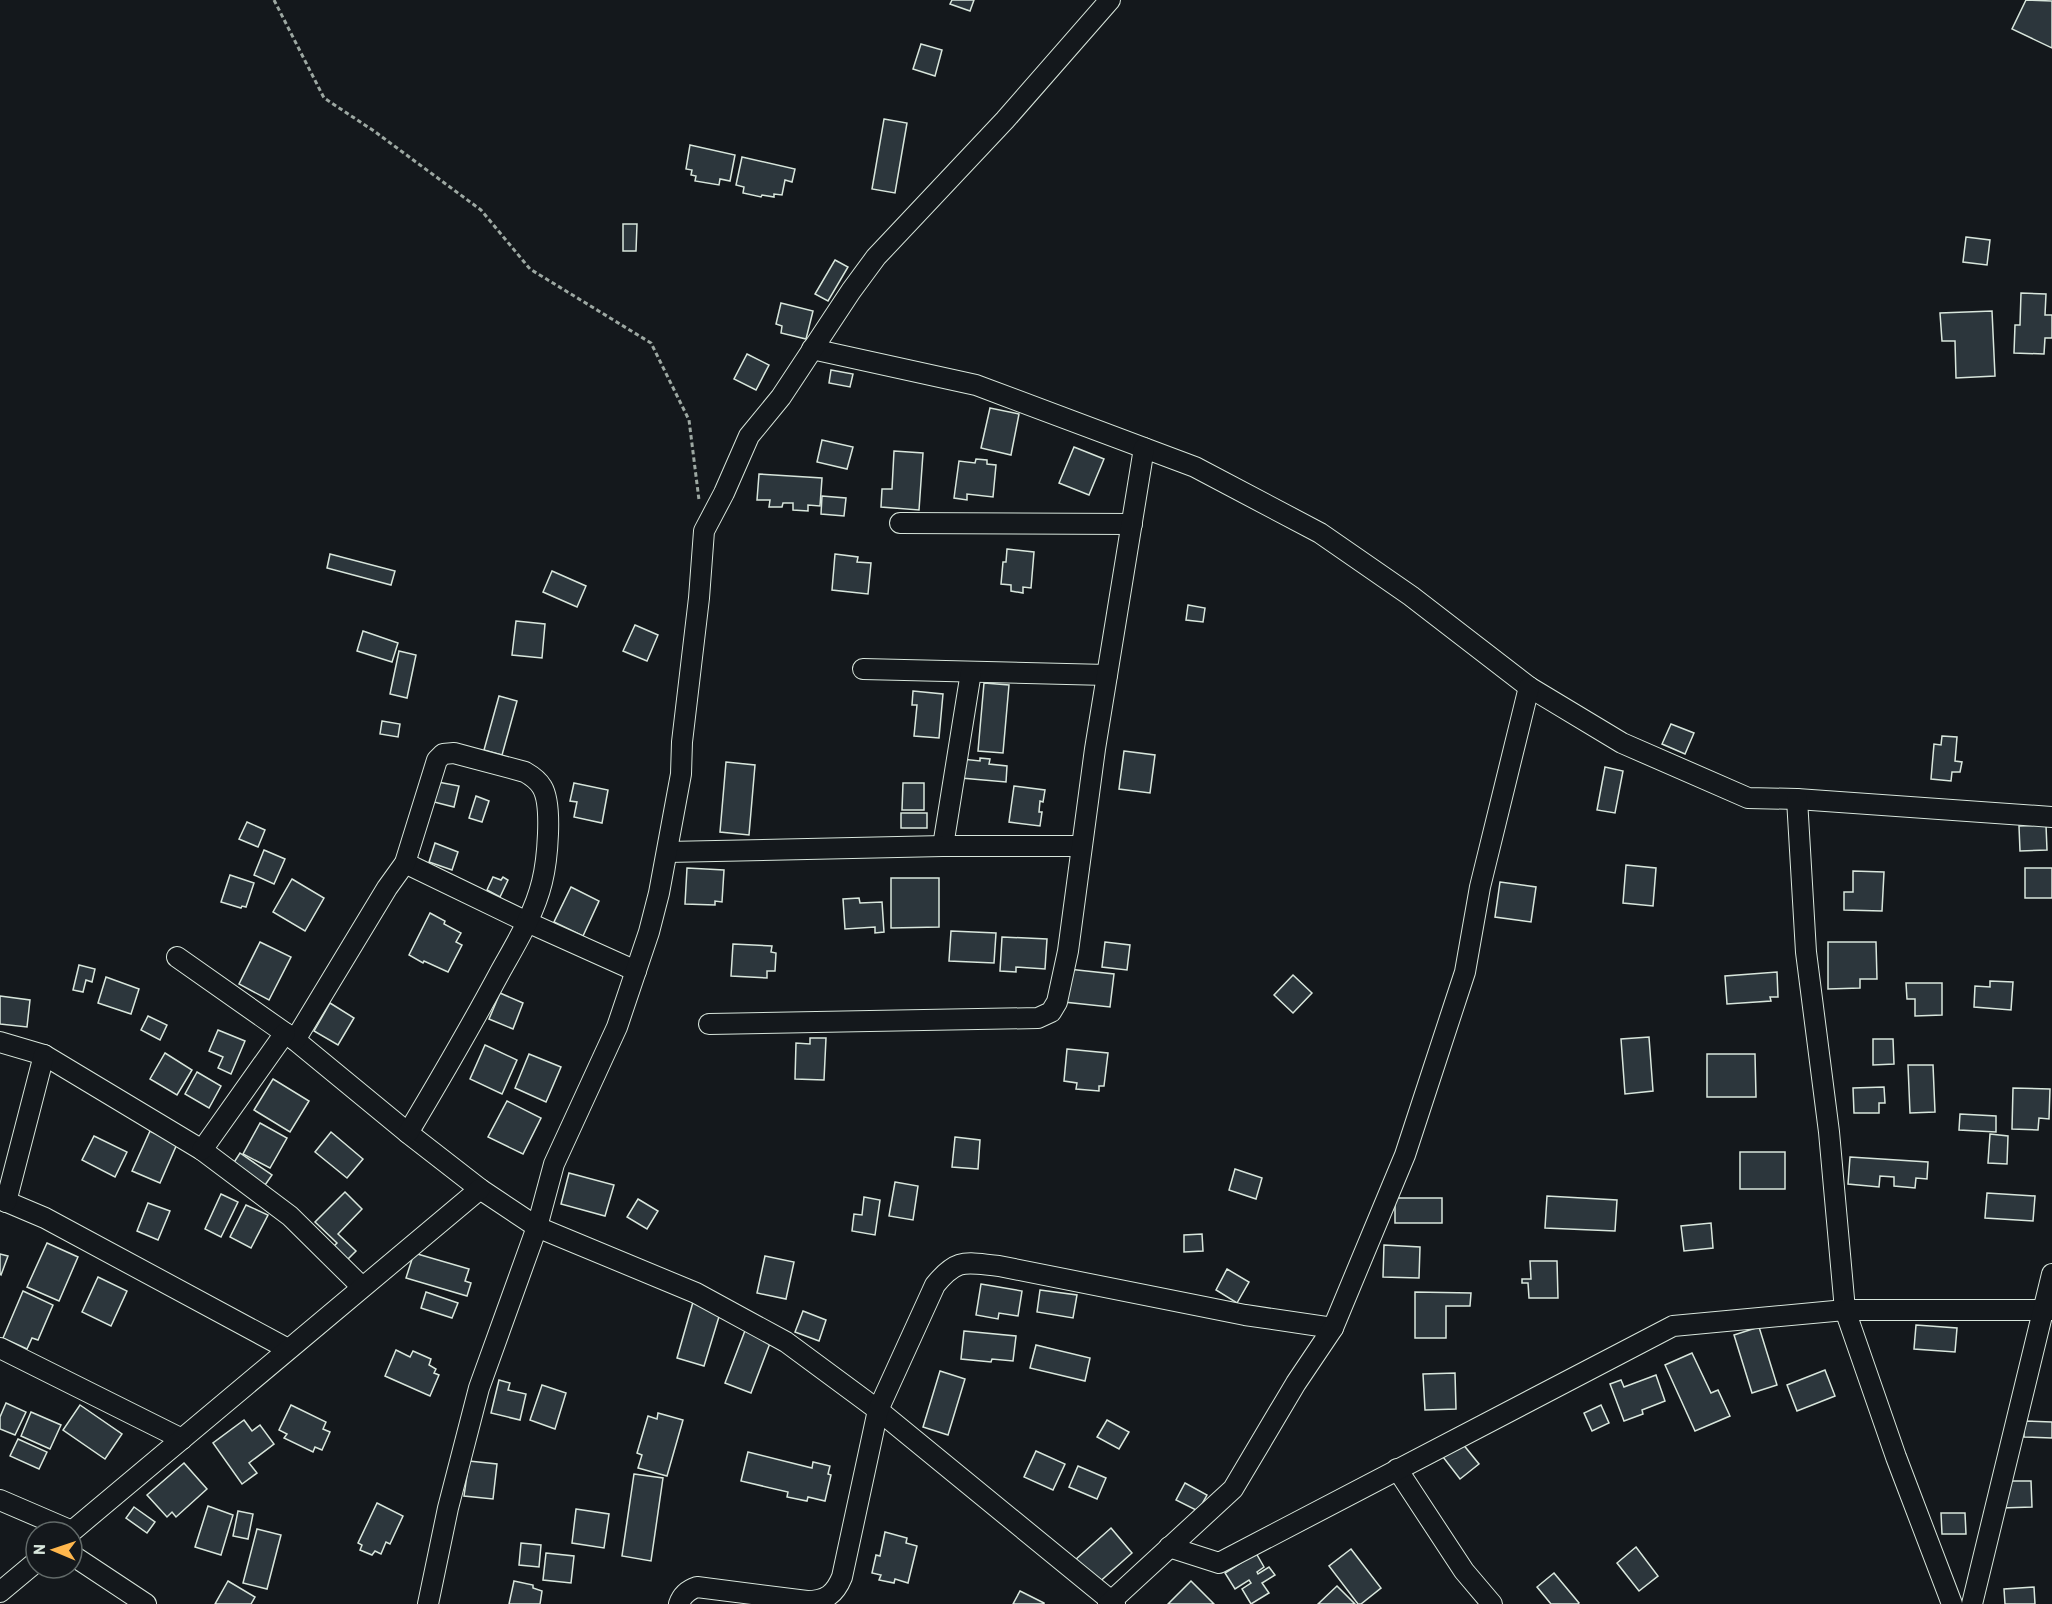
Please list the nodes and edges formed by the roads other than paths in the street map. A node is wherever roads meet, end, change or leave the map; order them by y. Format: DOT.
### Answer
graph roads {
  1 [pos="1110,0"];
  2 [pos="812,349"];
  3 [pos="1144,448"];
  4 [pos="900,523"];
  5 [pos="1132,524"];
  6 [pos="863,669"];
  7 [pos="971,672"];
  8 [pos="1107,675"];
  9 [pos="1529,687"];
  10 [pos="1797,799"];
  11 [pos="2052,817"];
  12 [pos="943,846"];
  13 [pos="1081,846"];
  14 [pos="667,852"];
  15 [pos="405,863"];
  16 [pos="527,922"];
  17 [pos="177,957"];
  18 [pos="636,970"];
  19 [pos="709,1024"];
  20 [pos="290,1036"];
  21 [pos="0,1042"];
  22 [pos="44,1055"];
  23 [pos="408,1133"];
  24 [pos="202,1150"];
  25 [pos="480,1189"];
  26 [pos="3,1201"];
  27 [pos="537,1227"];
  28 [pos="2052,1274"];
  29 [pos="362,1287"];
  30 [pos="1845,1310"];
  31 [pos="2048,1310"];
  32 [pos="1333,1328"];
  33 [pos="0,1348"];
  34 [pos="288,1349"];
  35 [pos="878,1410"];
  36 [pos="182,1439"];
  37 [pos="1397,1469"];
  38 [pos="0,1500"];
  39 [pos="44,1520"];
  40 [pos="84,1521"];
  41 [pos="1169,1547"];
  42 [pos="84,1563"];
  43 [pos="24,1572"];
  44 [pos="0,1592"];
  45 [pos="1111,1603"];
  46 [pos="146,1604"];
  47 [pos="428,1604"];
  48 [pos="679,1604"];
  49 [pos="1492,1604"];
  50 [pos="1952,1604"];
  51 [pos="1972,1604"];
  1 -- 2 [label="street"];
  2 -- 3 [label="street"];
  2 -- 14 [label="street"];
  3 -- 5 [label="street"];
  3 -- 9 [label="street"];
  4 -- 5 [label="street"];
  5 -- 8 [label="street"];
  6 -- 7 [label="street"];
  7 -- 8 [label="street"];
  7 -- 12 [label="street"];
  8 -- 13 [label="street"];
  9 -- 10 [label="street"];
  9 -- 32 [label="street"];
  10 -- 11 [label="street"];
  10 -- 30 [label="street"];
  12 -- 13 [label="street"];
  12 -- 14 [label="street"];
  13 -- 19 [label="street"];
  14 -- 18 [label="street"];
  15 -- 16 [label="street"];
  15 -- 16 [label="street"];
  15 -- 20 [label="street"];
  16 -- 18 [label="street"];
  16 -- 23 [label="street"];
  17 -- 20 [label="street"];
  18 -- 27 [label="street"];
  20 -- 23 [label="street"];
  20 -- 24 [label="street"];
  21 -- 22 [label="street"];
  22 -- 24 [label="street"];
  22 -- 26 [label="street"];
  23 -- 25 [label="street"];
  24 -- 29 [label="street"];
  25 -- 27 [label="street"];
  25 -- 29 [label="street"];
  26 -- 34 [label="street"];
  27 -- 35 [label="street"];
  27 -- 47 [label="street"];
  28 -- 31 [label="street"];
  29 -- 34 [label="street"];
  30 -- 31 [label="street"];
  30 -- 37 [label="street"];
  30 -- 50 [label="street"];
  31 -- 51 [label="street"];
  32 -- 35 [label="street"];
  32 -- 41 [label="street"];
  33 -- 36 [label="street"];
  34 -- 36 [label="street"];
  35 -- 45 [label="street"];
  35 -- 48 [label="street"];
  36 -- 40 [label="street"];
  37 -- 41 [label="street"];
  37 -- 49 [label="street"];
  38 -- 39 [label="street"];
  41 -- 45 [label="street"];
  42 -- 46 [label="street"];
  43 -- 44 [label="street"];
}
